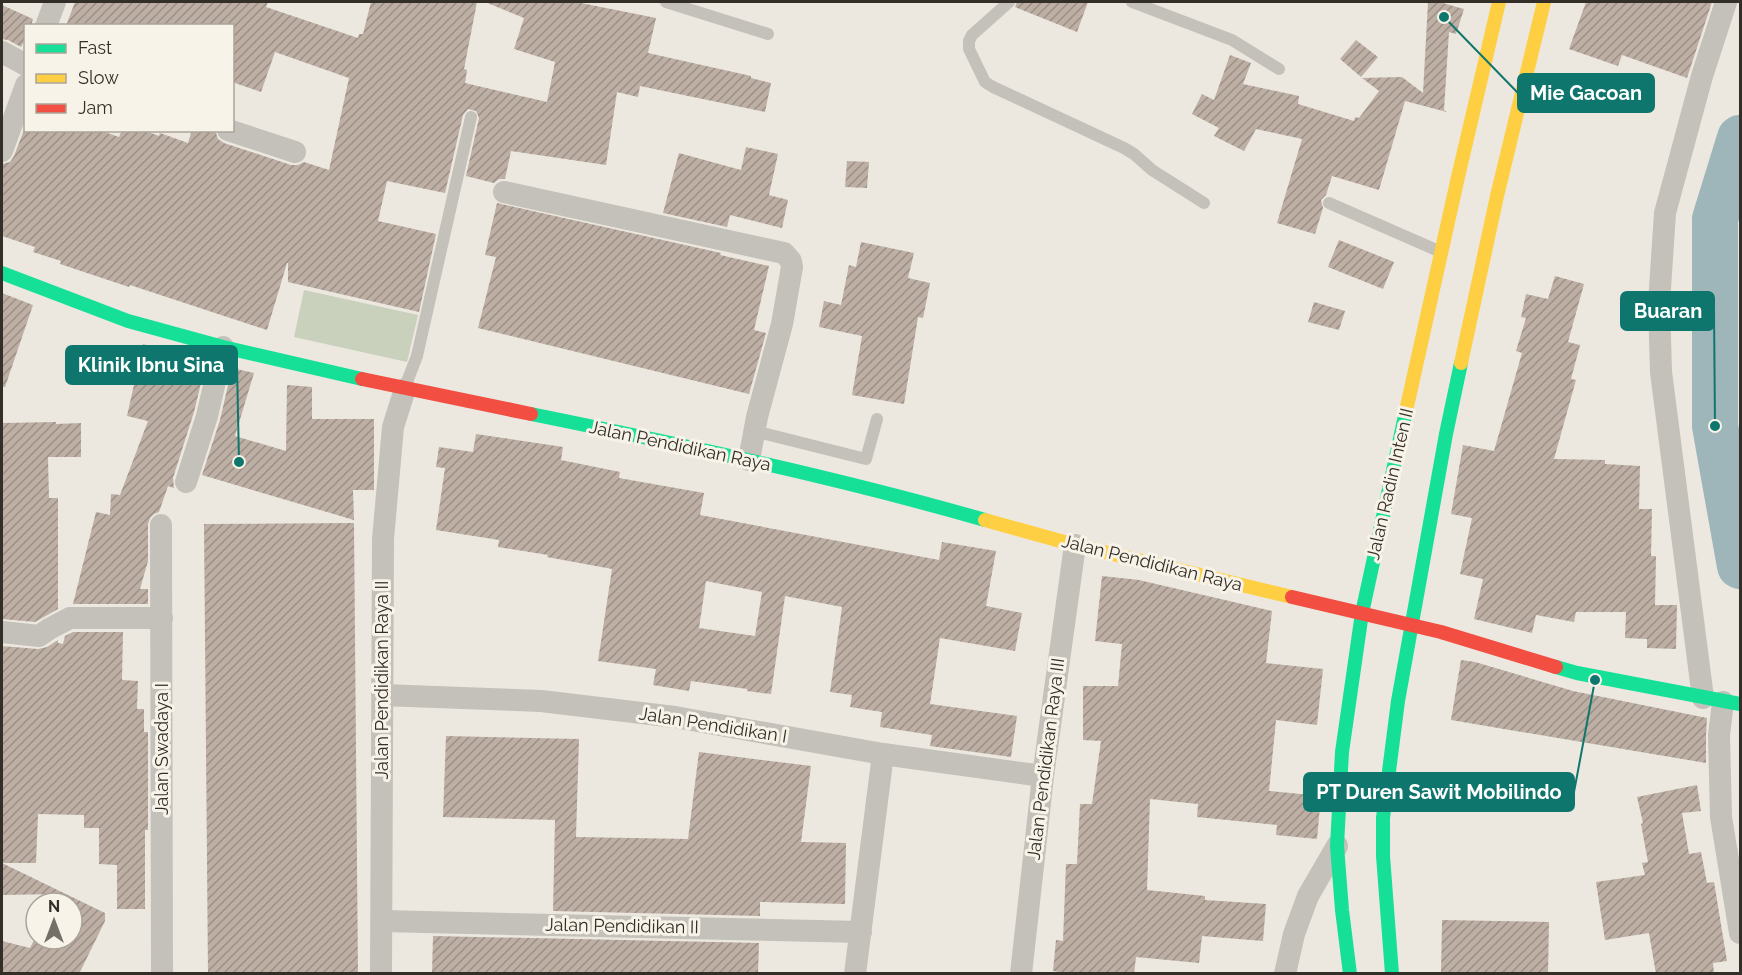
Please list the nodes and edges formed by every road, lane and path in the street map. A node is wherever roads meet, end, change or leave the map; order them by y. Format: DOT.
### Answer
graph roads {
  1 [pos="55,2"];
  2 [pos="666,2"];
  3 [pos="1009,2"];
  4 [pos="1132,2"];
  5 [pos="1499,2"];
  6 [pos="1544,2"];
  7 [pos="1726,2"];
  8 [pos="47,24"];
  9 [pos="768,34"];
  10 [pos="2,52"];
  11 [pos="24,64"];
  12 [pos="1279,69"];
  13 [pos="24,90"];
  14 [pos="471,117"];
  15 [pos="234,132"];
  16 [pos="2,151"];
  17 [pos="295,152"];
  18 [pos="504,192"];
  19 [pos="1204,203"];
  20 [pos="1329,203"];
  21 [pos="1441,252"];
  22 [pos="2,273"];
  23 [pos="223,347"];
  24 [pos="405,388"];
  25 [pos="877,420"];
  26 [pos="754,431"];
  27 [pos="749,460"];
  28 [pos="864,472"];
  29 [pos="186,482"];
  30 [pos="161,525"];
  31 [pos="1075,545"];
  32 [pos="1362,613"];
  33 [pos="162,618"];
  34 [pos="1412,625"];
  35 [pos="2,632"];
  36 [pos="382,695"];
  37 [pos="1724,702"];
  38 [pos="882,754"];
  39 [pos="1043,776"];
  40 [pos="1337,846"];
  41 [pos="382,921"];
  42 [pos="861,932"];
  43 [pos="1740,933"];
  44 [pos="162,974"];
  45 [pos="381,974"];
  46 [pos="855,974"];
  47 [pos="1021,974"];
  48 [pos="1285,974"];
  49 [pos="1350,974"];
  50 [pos="1392,974"];
  1 -- 8 [label="street"];
  2 -- 9 [label="lane"];
  3 -- 19 [label="lane"];
  4 -- 12 [label="lane"];
  5 -- 21 [label="main road, Jalan Radin Inten II"];
  6 -- 34 [label="main road"];
  7 -- 37 [label="street"];
  10 -- 11 [label="street"];
  13 -- 16 [label="street"];
  14 -- 24 [label="lane"];
  15 -- 17 [label="street"];
  18 -- 26 [label="street"];
  20 -- 21 [label="lane"];
  21 -- 32 [label="main road, Jalan Radin Inten II"];
  22 -- 23 [label="main road, Jalan Pendidikan Raya"];
  23 -- 24 [label="main road, Jalan Pendidikan Raya"];
  23 -- 29 [label="street"];
  24 -- 27 [label="main road, Jalan Pendidikan Raya"];
  24 -- 36 [label="street, Jalan Pendidikan Raya II"];
  25 -- 28 [label="lane"];
  26 -- 27 [label="street"];
  26 -- 28 [label="lane"];
  27 -- 28 [label="main road, Jalan Pendidikan Raya"];
  28 -- 31 [label="main road, Jalan Pendidikan Raya"];
  30 -- 33 [label="street, Jalan Swadaya I"];
  31 -- 32 [label="main road, Jalan Pendidikan Raya"];
  31 -- 39 [label="street, Jalan Pendidikan Raya III"];
  32 -- 34 [label="main road, Jalan Pendidikan Raya"];
  32 -- 40 [label="main road, Jalan Radin Inten II"];
  33 -- 35 [label="street"];
  33 -- 44 [label="street, Jalan Swadaya I"];
  34 -- 37 [label="main road, Jalan Pendidikan Raya"];
  34 -- 50 [label="main road"];
  36 -- 38 [label="street, Jalan Pendidikan I"];
  36 -- 41 [label="street, Jalan Pendidikan Raya II"];
  37 -- 43 [label="street"];
  38 -- 39 [label="street, Jalan Pendidikan I"];
  38 -- 42 [label="street"];
  39 -- 47 [label="street, Jalan Pendidikan Raya III"];
  40 -- 48 [label="street"];
  40 -- 49 [label="main road, Jalan Radin Inten II"];
  41 -- 42 [label="street, Jalan Pendidikan II"];
  41 -- 45 [label="street, Jalan Pendidikan Raya II"];
  42 -- 46 [label="street"];
}
